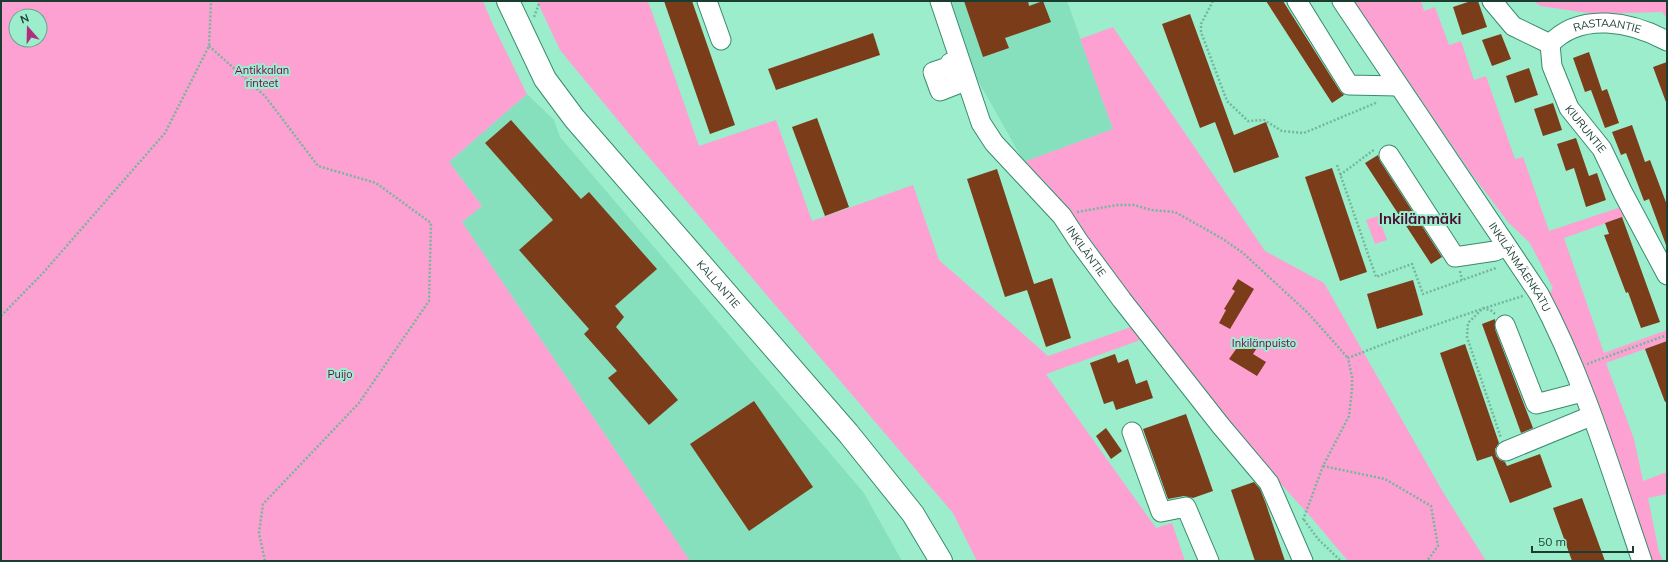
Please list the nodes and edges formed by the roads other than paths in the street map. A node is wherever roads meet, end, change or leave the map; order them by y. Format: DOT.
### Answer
graph roads {
  1 [pos="508,1"];
  2 [pos="707,1"];
  3 [pos="928,1"];
  4 [pos="940,1"];
  5 [pos="1297,1"];
  6 [pos="1342,1"];
  7 [pos="1492,1"];
  8 [pos="721,40"];
  9 [pos="1667,40"];
  10 [pos="1550,44"];
  11 [pos="951,66"];
  12 [pos="1398,86"];
  13 [pos="1389,156"];
  14 [pos="1502,254"];
  15 [pos="1667,275"];
  16 [pos="1505,325"];
  17 [pos="1582,392"];
  18 [pos="1591,416"];
  19 [pos="1132,432"];
  20 [pos="1506,451"];
  21 [pos="941,561"];
  22 [pos="1209,561"];
  23 [pos="1303,561"];
  24 [pos="1642,561"];
  1 -- 21 [label="main road, KALLANTIE"];
  2 -- 8 [label="street"];
  3 -- 11 [label="street"];
  4 -- 23 [label="street, INKILÄNTIE"];
  5 -- 12 [label="street"];
  6 -- 12 [label="street, INKILÄNMÄENKATU"];
  7 -- 10 [label="street"];
  9 -- 10 [label="street, RASTAANTIE"];
  10 -- 15 [label="street, KIURUNTIE"];
  12 -- 14 [label="street, INKILÄNMÄENKATU"];
  13 -- 14 [label="street"];
  14 -- 17 [label="street, INKILÄNMÄENKATU"];
  16 -- 17 [label="street"];
  17 -- 18 [label="street, INKILÄNMÄENKATU"];
  18 -- 20 [label="street"];
  18 -- 24 [label="street, INKILÄNMÄENKATU"];
  19 -- 22 [label="street"];
}
